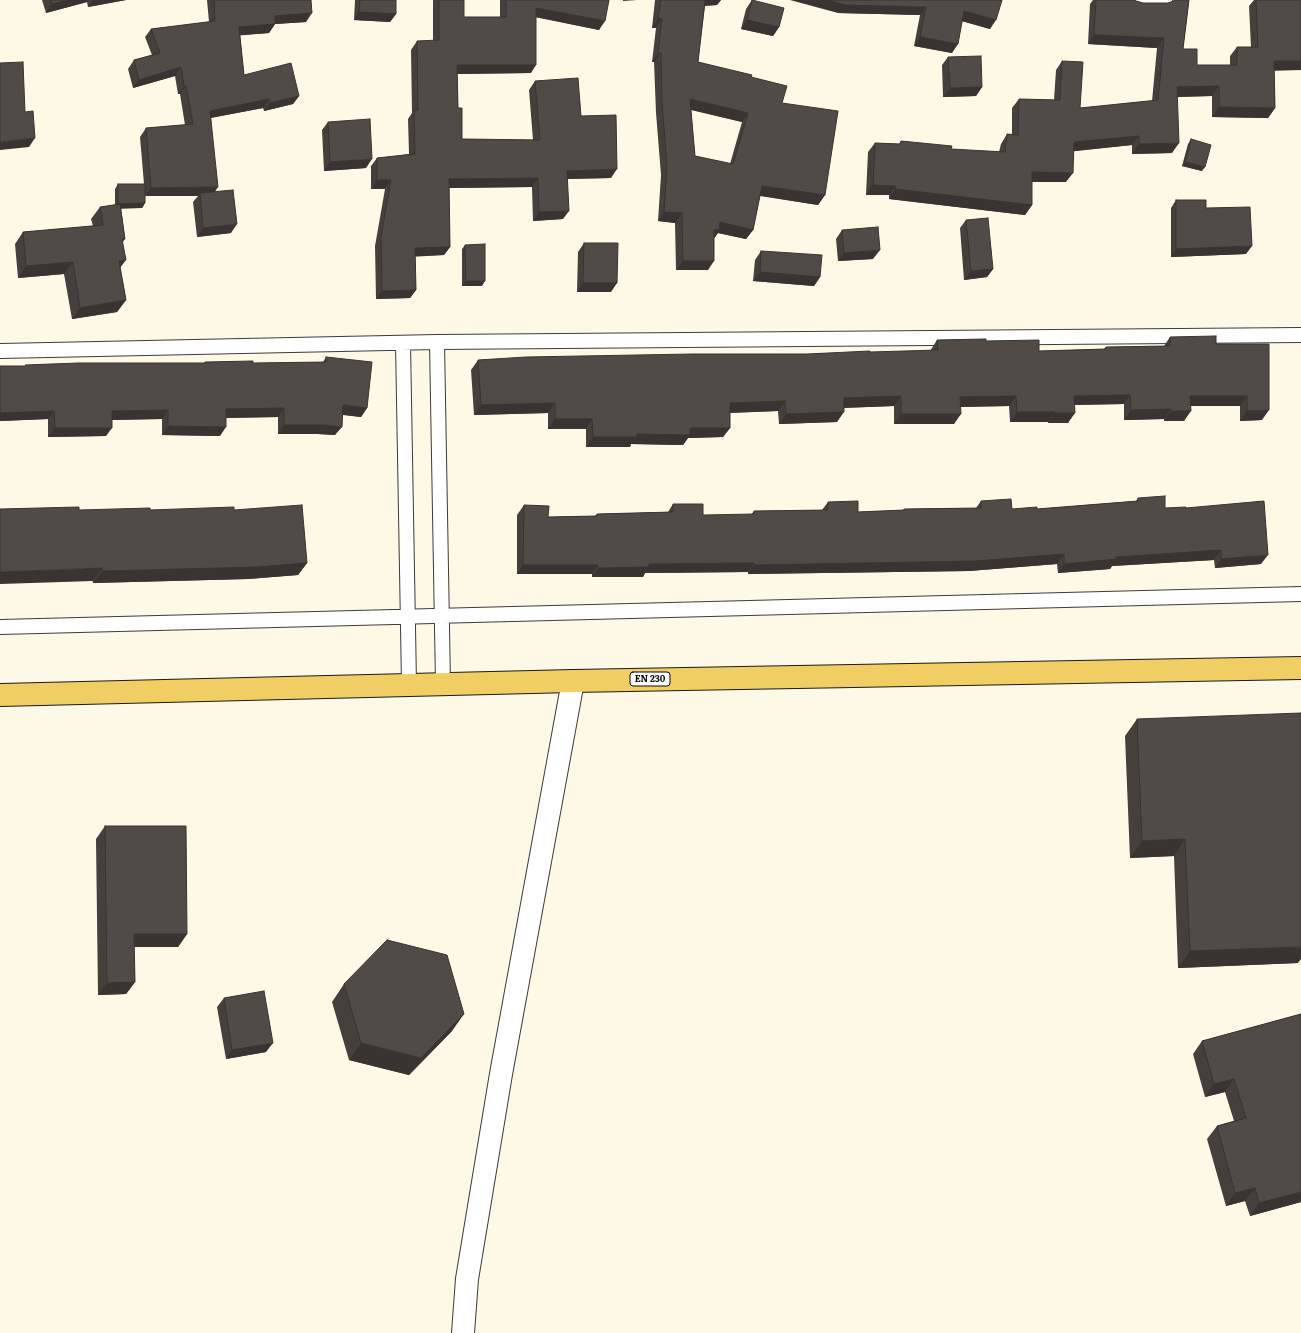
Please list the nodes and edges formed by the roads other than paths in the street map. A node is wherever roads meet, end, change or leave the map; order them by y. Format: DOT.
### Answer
graph roads {
  1 [pos="1136,0"];
  2 [pos="1161,0"];
  3 [pos="1301,335"];
  4 [pos="437,342"];
  5 [pos="403,343"];
  6 [pos="0,351"];
  7 [pos="1301,594"];
  8 [pos="442,616"];
  9 [pos="407,617"];
  10 [pos="0,627"];
  11 [pos="1301,668"];
  12 [pos="573,680"];
  13 [pos="409,684"];
  14 [pos="443,684"];
  15 [pos="0,694"];
  16 [pos="463,1333"];
  1 -- 2 [label="street"];
  3 -- 4 [label="lane"];
  4 -- 5 [label="lane"];
  4 -- 8 [label="lane"];
  5 -- 6 [label="lane"];
  5 -- 9 [label="lane"];
  7 -- 8 [label="lane"];
  8 -- 9 [label="lane"];
  8 -- 14 [label="lane"];
  9 -- 10 [label="lane"];
  9 -- 13 [label="lane"];
  11 -- 12 [label="main road, EN 230"];
  12 -- 14 [label="main road, EN 230"];
  12 -- 16 [label="street"];
  13 -- 14 [label="main road, EN 230"];
  13 -- 15 [label="main road, EN 230"];
}
